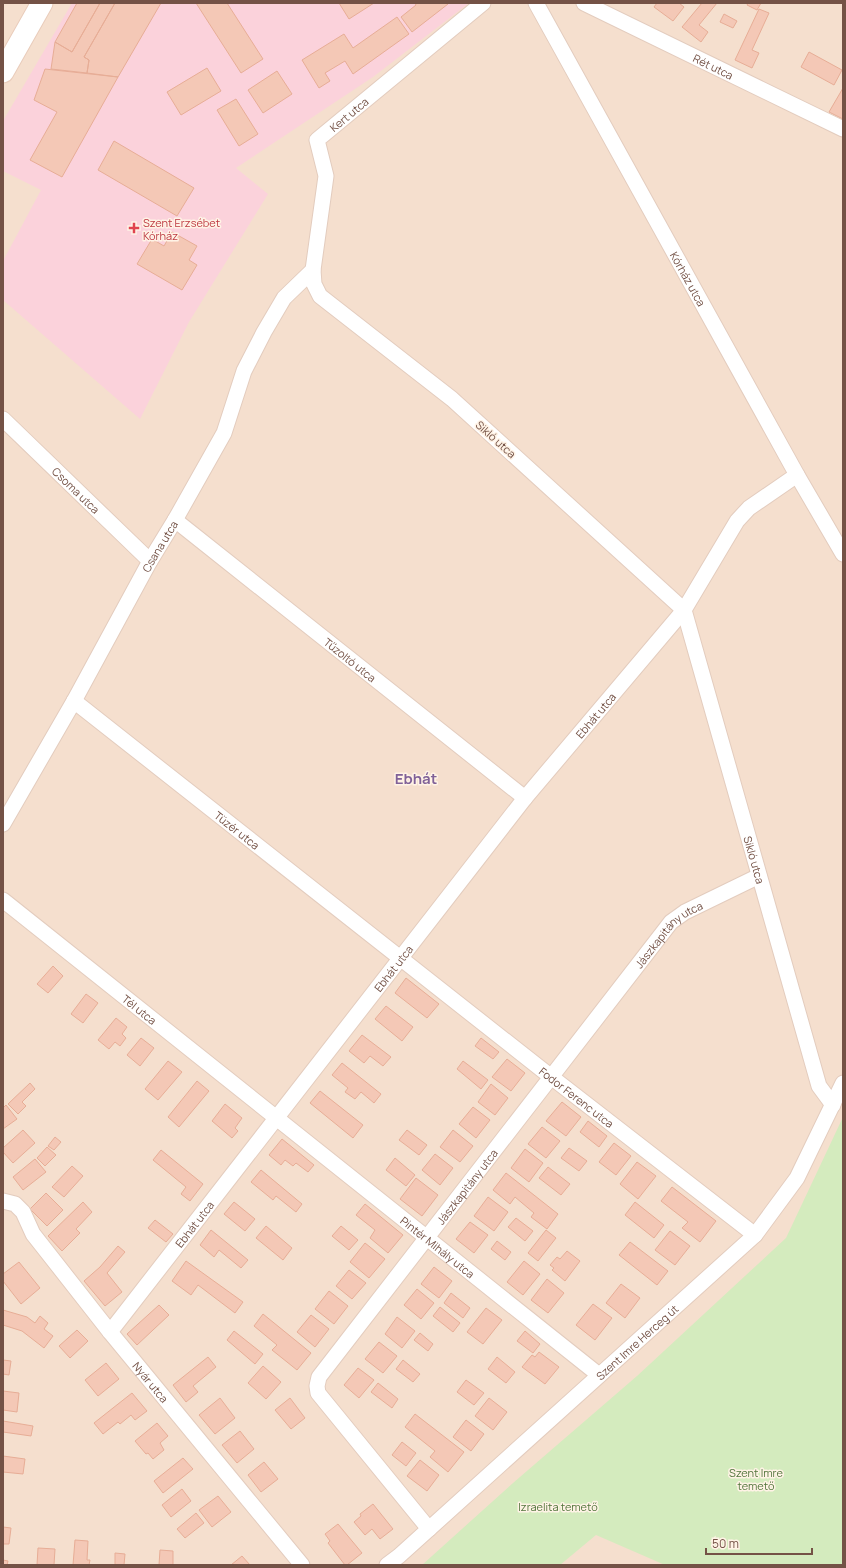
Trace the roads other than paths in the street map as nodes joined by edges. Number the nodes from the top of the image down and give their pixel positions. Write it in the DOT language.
graph roads {
  1 [pos="42,3"];
  2 [pos="483,3"];
  3 [pos="536,3"];
  4 [pos="584,3"];
  5 [pos="3,72"];
  6 [pos="843,129"];
  7 [pos="313,270"];
  8 [pos="3,419"];
  9 [pos="797,475"];
  10 [pos="175,520"];
  11 [pos="843,554"];
  12 [pos="150,561"];
  13 [pos="684,610"];
  14 [pos="74,701"];
  15 [pos="525,798"];
  16 [pos="3,824"];
  17 [pos="759,876"];
  18 [pos="3,900"];
  19 [pos="400,958"];
  20 [pos="550,1076"];
  21 [pos="843,1083"];
  22 [pos="833,1105"];
  23 [pos="277,1118"];
  24 [pos="3,1201"];
  25 [pos="755,1235"];
  26 [pos="426,1237"];
  27 [pos="110,1332"];
  28 [pos="599,1375"];
  29 [pos="429,1529"];
  30 [pos="302,1565"];
  31 [pos="387,1565"];
  1 -- 5 [label="main road"];
  2 -- 7 [label="street, Kert utca"];
  3 -- 9 [label="street, Kórház utca"];
  4 -- 6 [label="street, Rét utca"];
  7 -- 10 [label="street, Csana utca"];
  7 -- 13 [label="street, Sikló utca"];
  8 -- 12 [label="street, Csoma utca"];
  9 -- 11 [label="street, Kórház utca"];
  9 -- 13 [label="street"];
  10 -- 12 [label="street, Csana utca"];
  10 -- 15 [label="street, Tűzoltó utca"];
  12 -- 14 [label="street, Csana utca"];
  13 -- 15 [label="street, Ebhát utca"];
  13 -- 17 [label="street, Sikló utca"];
  14 -- 16 [label="street, Csana utca"];
  14 -- 19 [label="street, Tüzér utca"];
  15 -- 19 [label="street, Ebhát utca"];
  17 -- 20 [label="street, Jászkapitány utca"];
  17 -- 22 [label="street, Sikló utca"];
  18 -- 23 [label="street, Tél utca"];
  19 -- 20 [label="street, Fodor Ferenc utca"];
  19 -- 23 [label="street, Ebhát utca"];
  20 -- 25 [label="street, Fodor Ferenc utca"];
  20 -- 26 [label="street, Jászkapitány utca"];
  21 -- 22 [label="street, Szent Imre Herceg út"];
  22 -- 25 [label="street, Szent Imre Herceg út"];
  23 -- 26 [label="street, Pintér Mihály utca"];
  23 -- 27 [label="street, Ebhát utca"];
  24 -- 27 [label="street, Nyár utca"];
  25 -- 28 [label="street, Szent Imre Herceg út"];
  26 -- 28 [label="street, Pintér Mihály utca"];
  26 -- 29 [label="street, Jászkapitány utca"];
  27 -- 30 [label="street, Nyár utca"];
  28 -- 29 [label="street, Szent Imre Herceg út"];
  29 -- 31 [label="street, Szent Imre Herceg út"];
}
